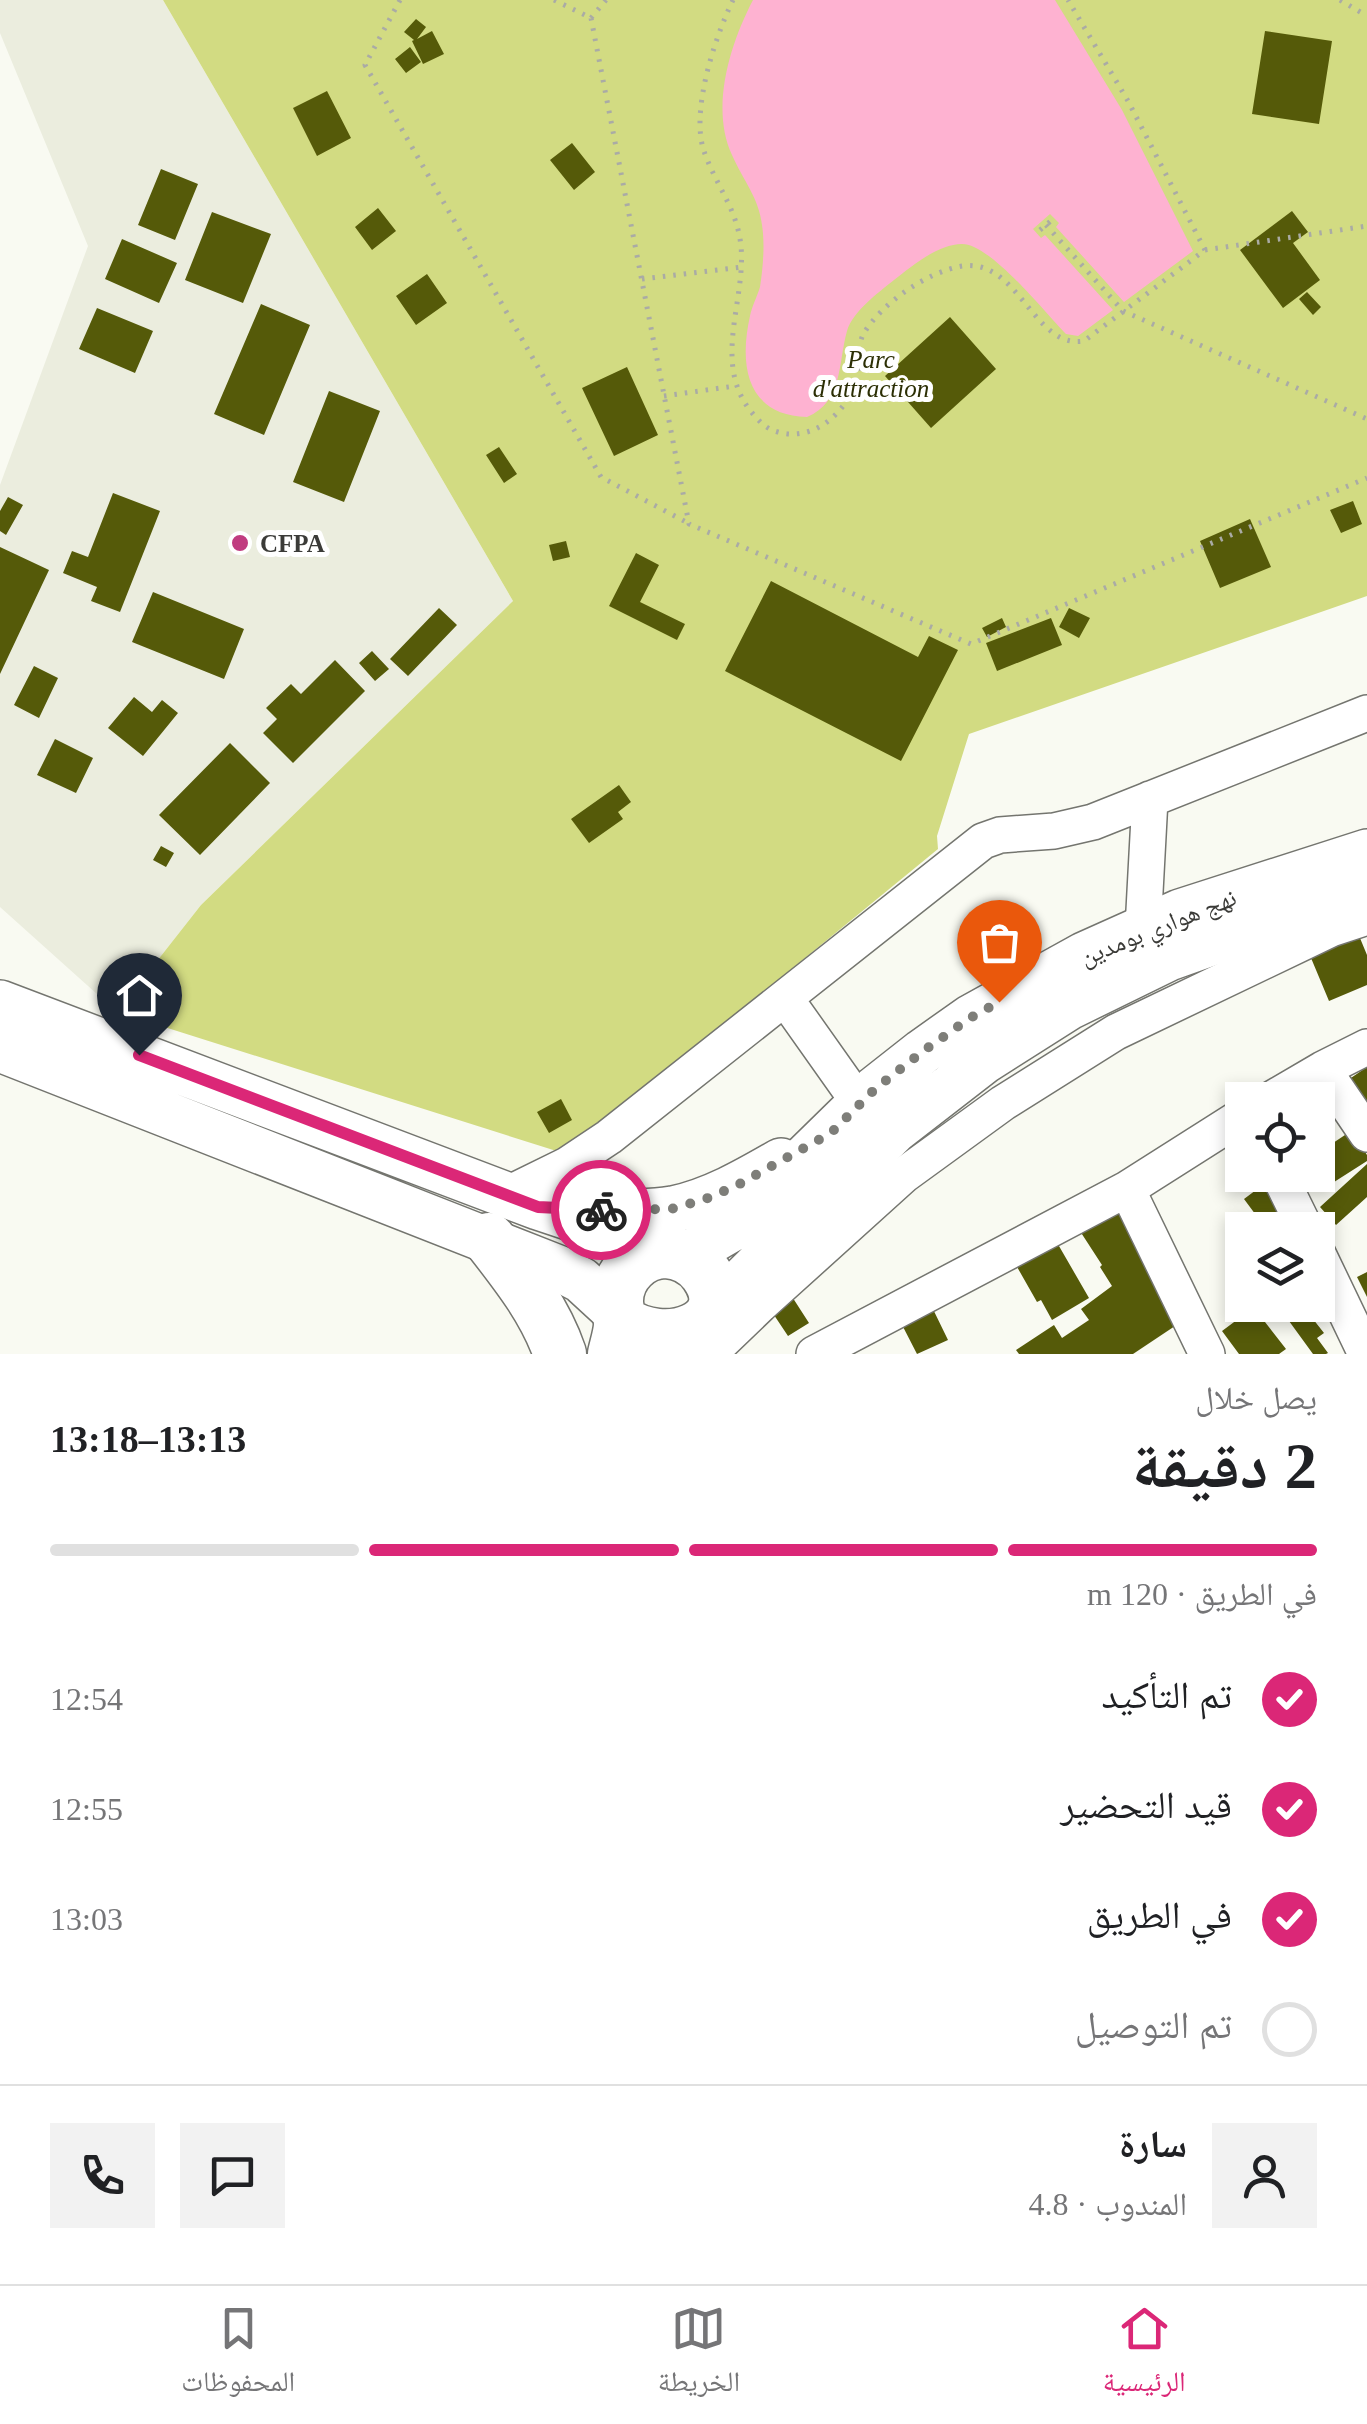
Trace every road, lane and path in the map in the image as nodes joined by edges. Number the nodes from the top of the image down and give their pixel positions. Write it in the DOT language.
graph roads {
  1 [pos="400,0"];
  2 [pos="554,0"];
  3 [pos="606,0"];
  4 [pos="733,0"];
  5 [pos="1068,0"];
  6 [pos="1340,0"];
  7 [pos="1367,16"];
  8 [pos="591,18"];
  9 [pos="1046,225"];
  10 [pos="1367,226"];
  11 [pos="1205,250"];
  12 [pos="742,267"];
  13 [pos="642,280"];
  14 [pos="1123,311"];
  15 [pos="735,386"];
  16 [pos="664,396"];
  17 [pos="1367,419"];
  18 [pos="1367,478"];
  19 [pos="690,524"];
  20 [pos="1367,713"];
  21 [pos="1150,799"];
  22 [pos="1367,852"];
  23 [pos="1367,887"];
  24 [pos="1367,918"];
  25 [pos="1142,929"];
  26 [pos="786,998"];
  27 [pos="0,1003"];
  28 [pos="1367,1047"];
  29 [pos="0,1049"];
  30 [pos="1323,1069"];
  31 [pos="1301,1082"];
  32 [pos="846,1119"];
  33 [pos="1225,1127"];
  34 [pos="1367,1134"];
  35 [pos="1127,1189"];
  36 [pos="511,1214"];
  37 [pos="673,1254"];
  38 [pos="1335,1289"];
  39 [pos="618,1330"];
  40 [pos="691,1344"];
  41 [pos="560,1354"];
  42 [pos="814,1354"];
  43 [pos="1207,1354"];
  44 [pos="1366,1354"];
  1 -- 19 [label="path"];
  2 -- 8 [label="path"];
  3 -- 8 [label="path"];
  4 -- 12 [label="path"];
  5 -- 11 [label="path"];
  6 -- 7 [label="path"];
  8 -- 13 [label="path"];
  9 -- 14 [label="path"];
  10 -- 11 [label="path"];
  11 -- 14 [label="path"];
  12 -- 13 [label="path"];
  12 -- 15 [label="path"];
  13 -- 16 [label="path"];
  14 -- 15 [label="path"];
  14 -- 17 [label="path"];
  15 -- 16 [label="path"];
  16 -- 19 [label="path"];
  18 -- 19 [label="path"];
  20 -- 21 [label="street"];
  21 -- 25 [label="street"];
  21 -- 26 [label="street"];
  22 -- 25 [label="main road, نهج هواري بومدين"];
  23 -- 40 [label="main road, نهج هواري بومدين"];
  24 -- 40 [label="street"];
  25 -- 32 [label="main road, نهج هواري بومدين"];
  26 -- 32 [label="street"];
  26 -- 36 [label="street"];
  27 -- 36 [label="main road"];
  28 -- 30 [label="street"];
  29 -- 36 [label="main road"];
  30 -- 31 [label="street"];
  30 -- 34 [label="street"];
  32 -- 36 [label="main road"];
  32 -- 37 [label="main road, نهج هواري بومدين"];
  33 -- 35 [label="street"];
  35 -- 42 [label="street"];
  35 -- 43 [label="street"];
  36 -- 37 [label="main road"];
  36 -- 39 [label="main road"];
  36 -- 41 [label="highway"];
  37 -- 39 [label="highway"];
  37 -- 40 [label="highway"];
  38 -- 44 [label="street"];
  39 -- 40 [label="highway"];
}
